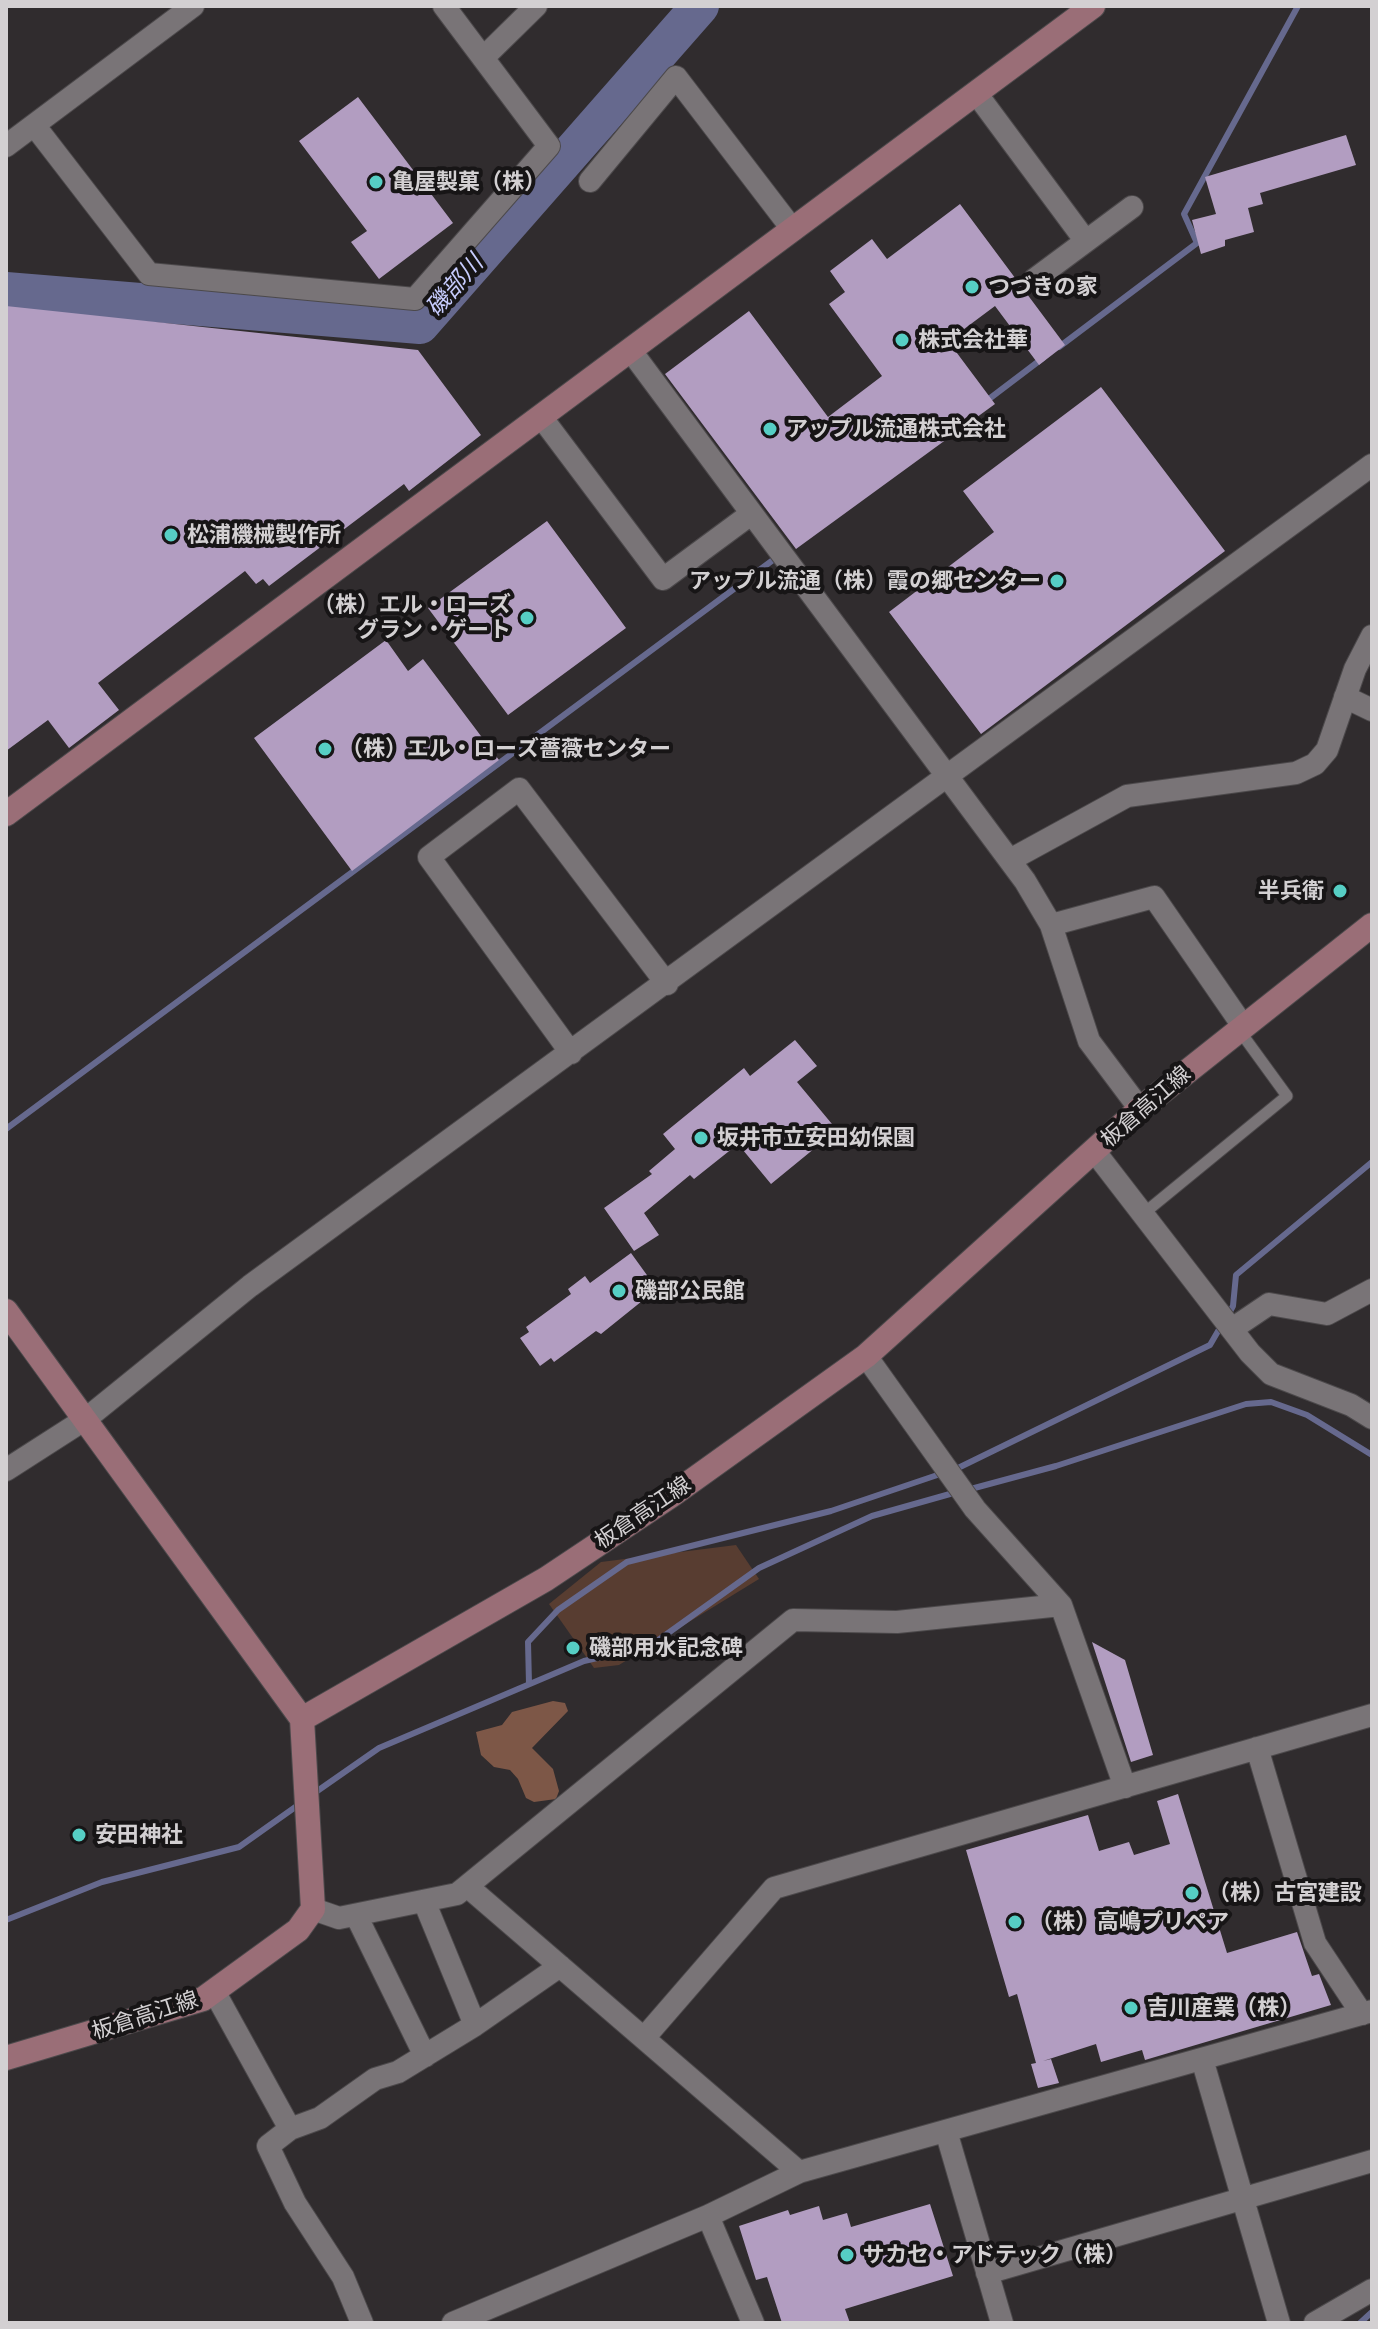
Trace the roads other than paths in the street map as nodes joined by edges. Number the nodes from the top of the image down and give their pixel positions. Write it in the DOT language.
graph roads {
  1 [pos="193,6"];
  2 [pos="444,6"];
  3 [pos="536,6"];
  4 [pos="1093,6"];
  5 [pos="483,58"];
  6 [pos="976,93"];
  7 [pos="34,125"];
  8 [pos="6,146"];
  9 [pos="590,181"];
  10 [pos="1132,207"];
  11 [pos="793,230"];
  12 [pos="1085,240"];
  13 [pos="1035,279"];
  14 [pos="631,351"];
  15 [pos="542,418"];
  16 [pos="1372,465"];
  17 [pos="751,514"];
  18 [pos="1372,636"];
  19 [pos="1345,697"];
  20 [pos="1372,710"];
  21 [pos="950,777"];
  22 [pos="6,814"];
  23 [pos="1010,860"];
  24 [pos="1051,925"];
  25 [pos="1372,925"];
  26 [pos="667,984"];
  27 [pos="1241,1028"];
  28 [pos="571,1053"];
  29 [pos="1140,1109"];
  30 [pos="1095,1152"];
  31 [pos="1143,1214"];
  32 [pos="1372,1290"];
  33 [pos="6,1311"];
  34 [pos="1232,1329"];
  35 [pos="866,1356"];
  36 [pos="87,1418"];
  37 [pos="1372,1418"];
  38 [pos="6,1470"];
  39 [pos="1061,1605"];
  40 [pos="1372,1715"];
  41 [pos="302,1719"];
  42 [pos="1257,1748"];
  43 [pos="1125,1787"];
  44 [pos="467,1886"];
  45 [pos="424,1901"];
  46 [pos="313,1909"];
  47 [pos="356,1915"];
  48 [pos="560,1966"];
  49 [pos="214,1991"];
  50 [pos="1367,2013"];
  51 [pos="475,2025"];
  52 [pos="644,2038"];
  53 [pos="425,2056"];
  54 [pos="6,2058"];
  55 [pos="1202,2059"];
  56 [pos="290,2129"];
  57 [pos="946,2131"];
  58 [pos="1372,2161"];
  59 [pos="799,2172"];
  60 [pos="1243,2199"];
  61 [pos="708,2216"];
  62 [pos="987,2273"];
  63 [pos="1372,2290"];
  64 [pos="362,2323"];
  65 [pos="453,2323"];
  66 [pos="753,2323"];
  67 [pos="1002,2323"];
  68 [pos="1279,2323"];
  69 [pos="1315,2323"];
  1 -- 7 [label="street"];
  2 -- 5 [label="street"];
  3 -- 5 [label="street"];
  4 -- 6 [label="main road"];
  5 -- 7 [label="street"];
  6 -- 11 [label="main road"];
  6 -- 12 [label="street"];
  7 -- 8 [label="street"];
  9 -- 11 [label="street"];
  10 -- 12 [label="street"];
  11 -- 14 [label="main road"];
  12 -- 13 [label="street"];
  14 -- 15 [label="main road"];
  14 -- 17 [label="street"];
  15 -- 17 [label="street"];
  15 -- 22 [label="main road"];
  16 -- 21 [label="street"];
  17 -- 21 [label="street"];
  18 -- 19 [label="street"];
  19 -- 20 [label="street"];
  19 -- 23 [label="street"];
  21 -- 23 [label="street"];
  21 -- 26 [label="street"];
  23 -- 24 [label="street"];
  24 -- 27 [label="street"];
  24 -- 29 [label="street"];
  25 -- 27 [label="main road, 板倉高江線"];
  26 -- 28 [label="street"];
  26 -- 28 [label="street"];
  27 -- 29 [label="main road, 板倉高江線"];
  27 -- 31 [label="lane"];
  28 -- 36 [label="street"];
  29 -- 30 [label="main road, 板倉高江線"];
  30 -- 31 [label="street"];
  30 -- 35 [label="main road, 板倉高江線"];
  31 -- 34 [label="street"];
  32 -- 34 [label="street"];
  33 -- 36 [label="main road"];
  34 -- 37 [label="street"];
  35 -- 39 [label="street"];
  35 -- 41 [label="main road, 板倉高江線"];
  36 -- 38 [label="street"];
  36 -- 41 [label="main road"];
  39 -- 43 [label="street"];
  39 -- 44 [label="street"];
  40 -- 42 [label="street"];
  41 -- 46 [label="main road"];
  42 -- 43 [label="street"];
  42 -- 50 [label="street"];
  43 -- 52 [label="street"];
  44 -- 45 [label="street"];
  44 -- 48 [label="street"];
  45 -- 47 [label="street"];
  45 -- 51 [label="street"];
  46 -- 47 [label="street"];
  46 -- 49 [label="main road, 板倉高江線"];
  47 -- 53 [label="street"];
  48 -- 51 [label="street"];
  48 -- 52 [label="street"];
  49 -- 54 [label="main road, 板倉高江線"];
  49 -- 56 [label="street"];
  50 -- 55 [label="street"];
  51 -- 53 [label="street"];
  52 -- 59 [label="street"];
  53 -- 56 [label="street"];
  55 -- 57 [label="street"];
  55 -- 60 [label="street"];
  56 -- 64 [label="street"];
  57 -- 59 [label="street"];
  57 -- 62 [label="street"];
  58 -- 60 [label="street"];
  59 -- 61 [label="street"];
  60 -- 62 [label="street"];
  60 -- 68 [label="street"];
  61 -- 65 [label="street"];
  61 -- 66 [label="street"];
  62 -- 67 [label="street"];
  63 -- 69 [label="street"];
}
